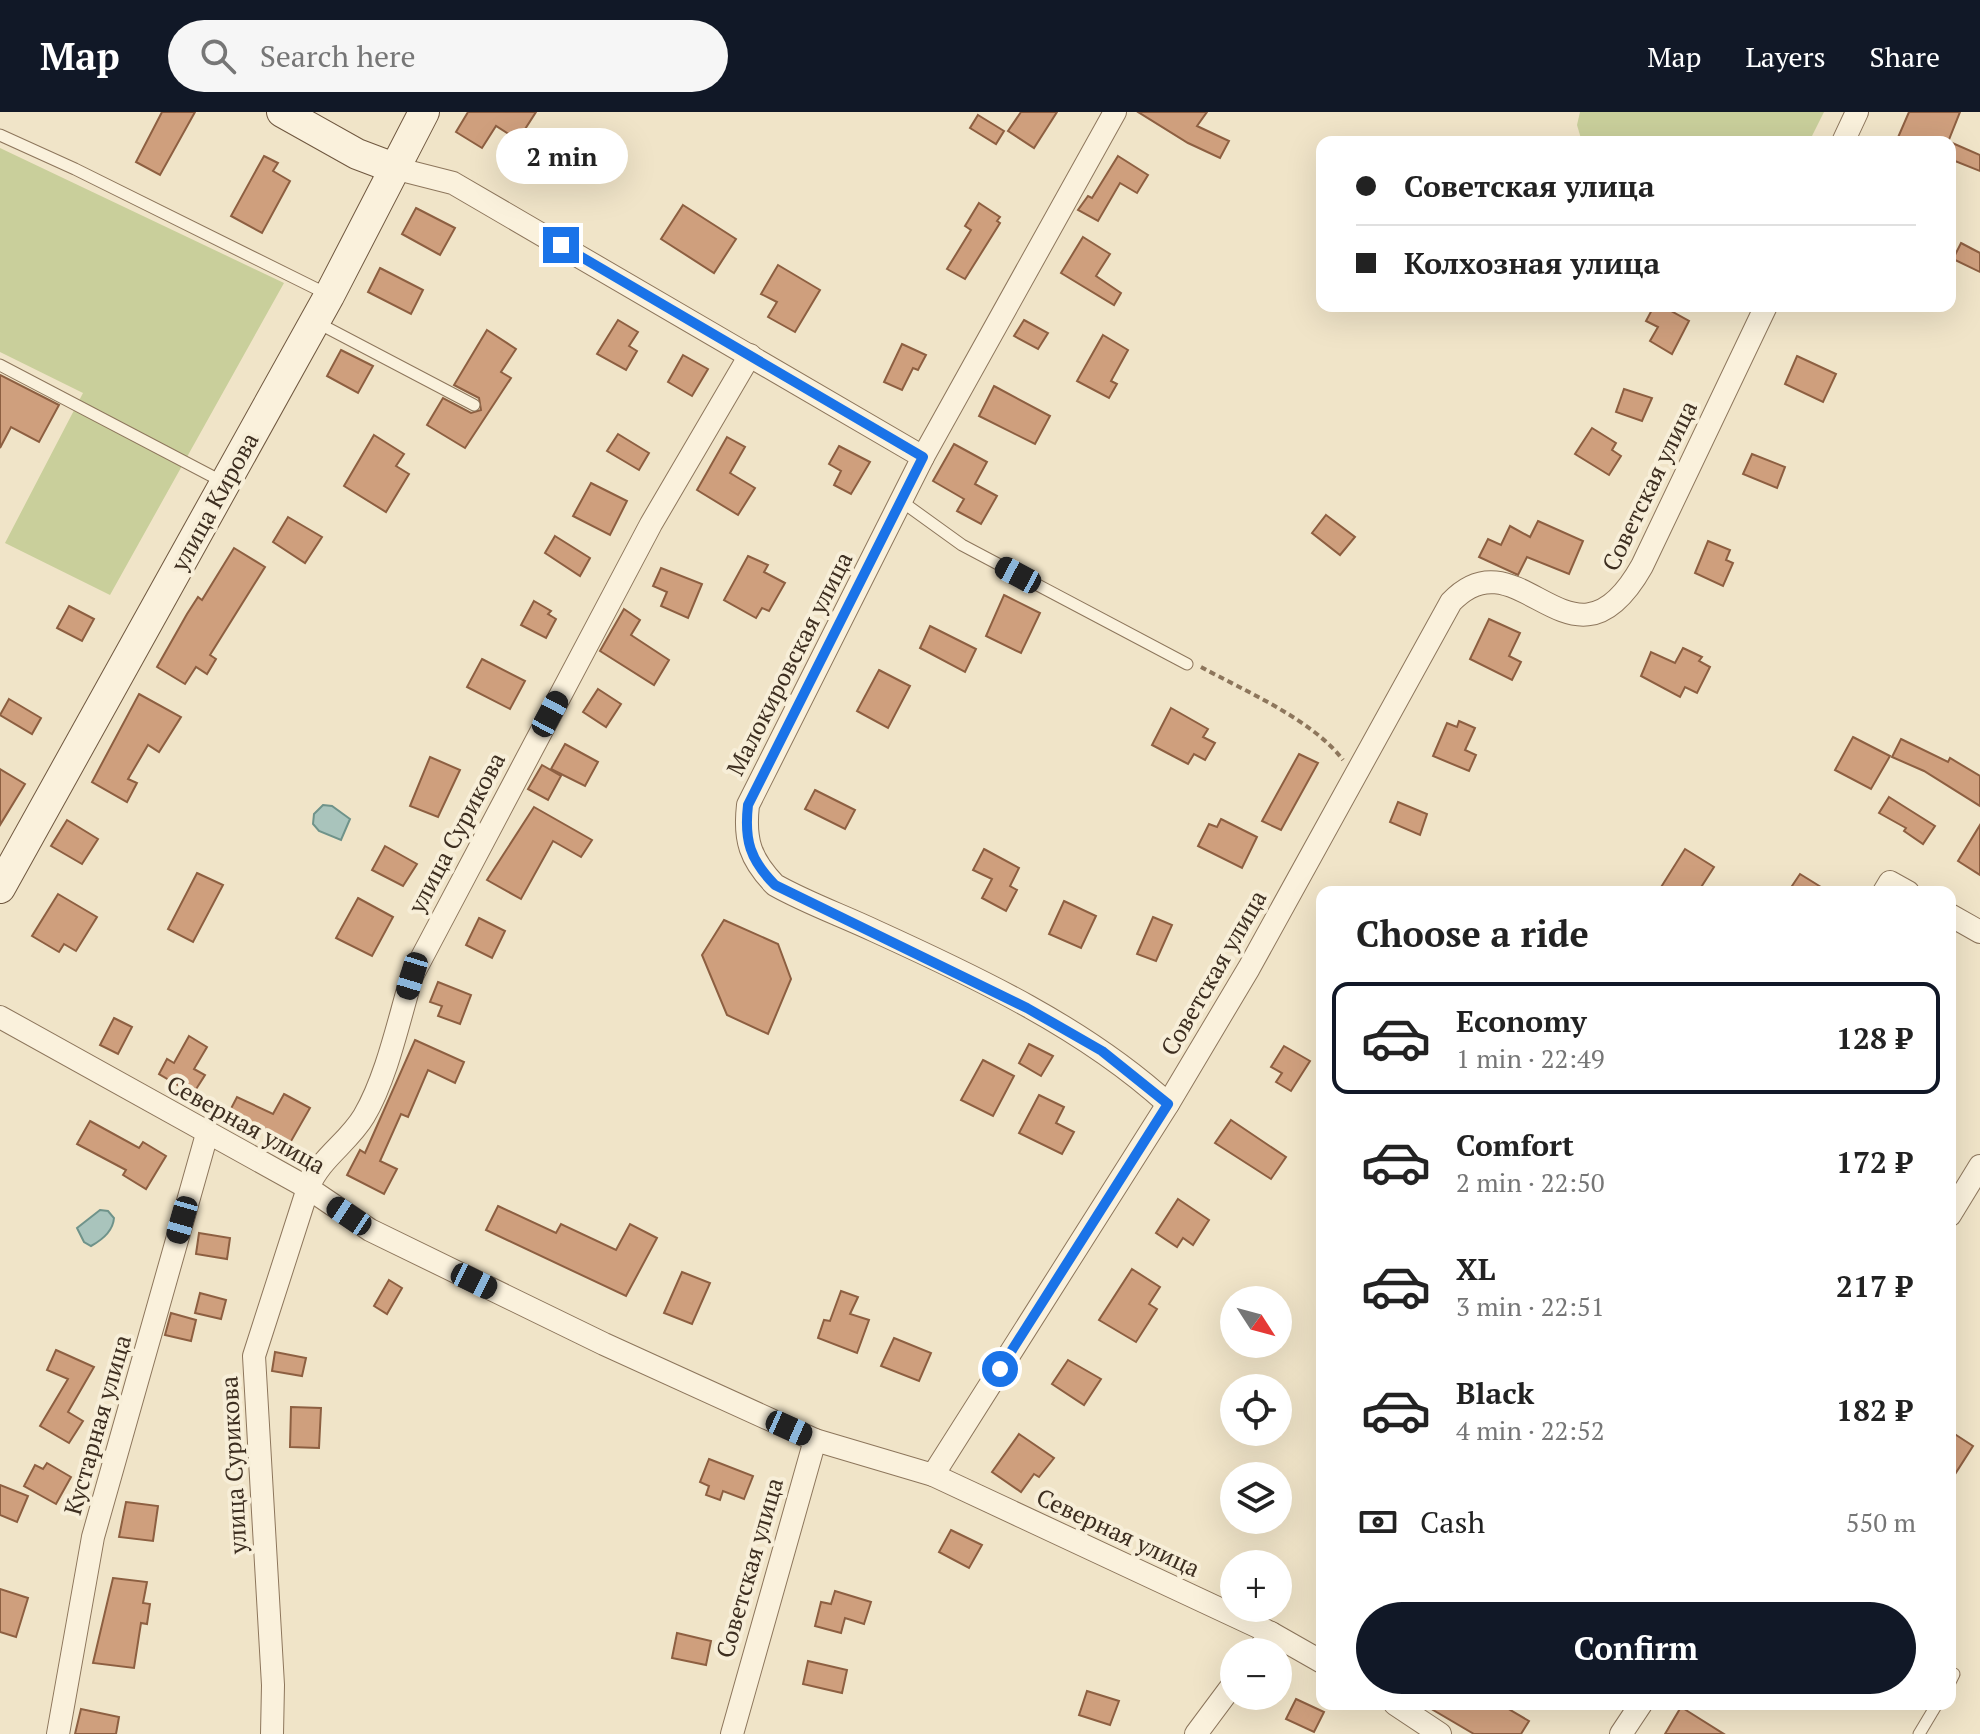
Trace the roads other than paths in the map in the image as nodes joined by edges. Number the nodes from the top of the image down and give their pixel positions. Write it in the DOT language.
graph roads {
  1 [pos="282,112"];
  2 [pos="424,112"];
  3 [pos="1115,112"];
  4 [pos="1857,112"];
  5 [pos="0,135"];
  6 [pos="1846,136"];
  7 [pos="394,168"];
  8 [pos="322,309"];
  9 [pos="1763,312"];
  10 [pos="750,355"];
  11 [pos="0,365"];
  12 [pos="474,405"];
  13 [pos="923,457"];
  14 [pos="226,484"];
  15 [pos="901,501"];
  16 [pos="1187,664"];
  17 [pos="0,888"];
  18 [pos="1956,918"];
  19 [pos="1980,932"];
  20 [pos="0,1017"];
  21 [pos="1168,1104"];
  22 [pos="207,1134"];
  23 [pos="1980,1166"];
  24 [pos="308,1188"];
  25 [pos="1956,1205"];
  26 [pos="815,1440"];
  27 [pos="933,1475"];
  28 [pos="1271,1633"];
  29 [pos="1267,1638"];
  30 [pos="1316,1659"];
  31 [pos="1220,1702"];
  32 [pos="1404,1710"];
  33 [pos="1637,1710"];
  34 [pos="1933,1710"];
  35 [pos="58,1734"];
  36 [pos="272,1734"];
  37 [pos="732,1734"];
  38 [pos="1196,1734"];
  39 [pos="1440,1734"];
  40 [pos="1621,1734"];
  41 [pos="1919,1734"];
  1 -- 7 [label="street"];
  2 -- 7 [label="street, улица Кирова"];
  3 -- 13 [label="street, Малокировская улица"];
  4 -- 6 [label="street"];
  5 -- 8 [label="lane"];
  7 -- 8 [label="street, улица Кирова"];
  7 -- 10 [label="street"];
  8 -- 12 [label="lane"];
  8 -- 14 [label="street, улица Кирова"];
  9 -- 21 [label="street, Советская улица"];
  10 -- 13 [label="street"];
  10 -- 24 [label="street, улица Сурикова"];
  11 -- 14 [label="lane"];
  13 -- 15 [label="street, Малокировская улица"];
  14 -- 17 [label="street, улица Кирова"];
  15 -- 16 [label="lane"];
  15 -- 21 [label="street, Малокировская улица"];
  18 -- 19 [label="street"];
  20 -- 22 [label="street, Северная улица"];
  21 -- 27 [label="street, Советская улица"];
  22 -- 24 [label="street, Северная улица"];
  22 -- 35 [label="street, Кустарная улица"];
  23 -- 25 [label="street"];
  24 -- 26 [label="street, Северная улица"];
  24 -- 36 [label="street, улица Сурикова"];
  26 -- 27 [label="street"];
  26 -- 37 [label="street, Советская улица"];
  27 -- 28 [label="street, Северная улица"];
  28 -- 29 [label="street"];
  28 -- 30 [label="street, Северная улица"];
  31 -- 38 [label="street"];
  32 -- 39 [label="street"];
  33 -- 40 [label="street"];
  34 -- 41 [label="lane"];
}
